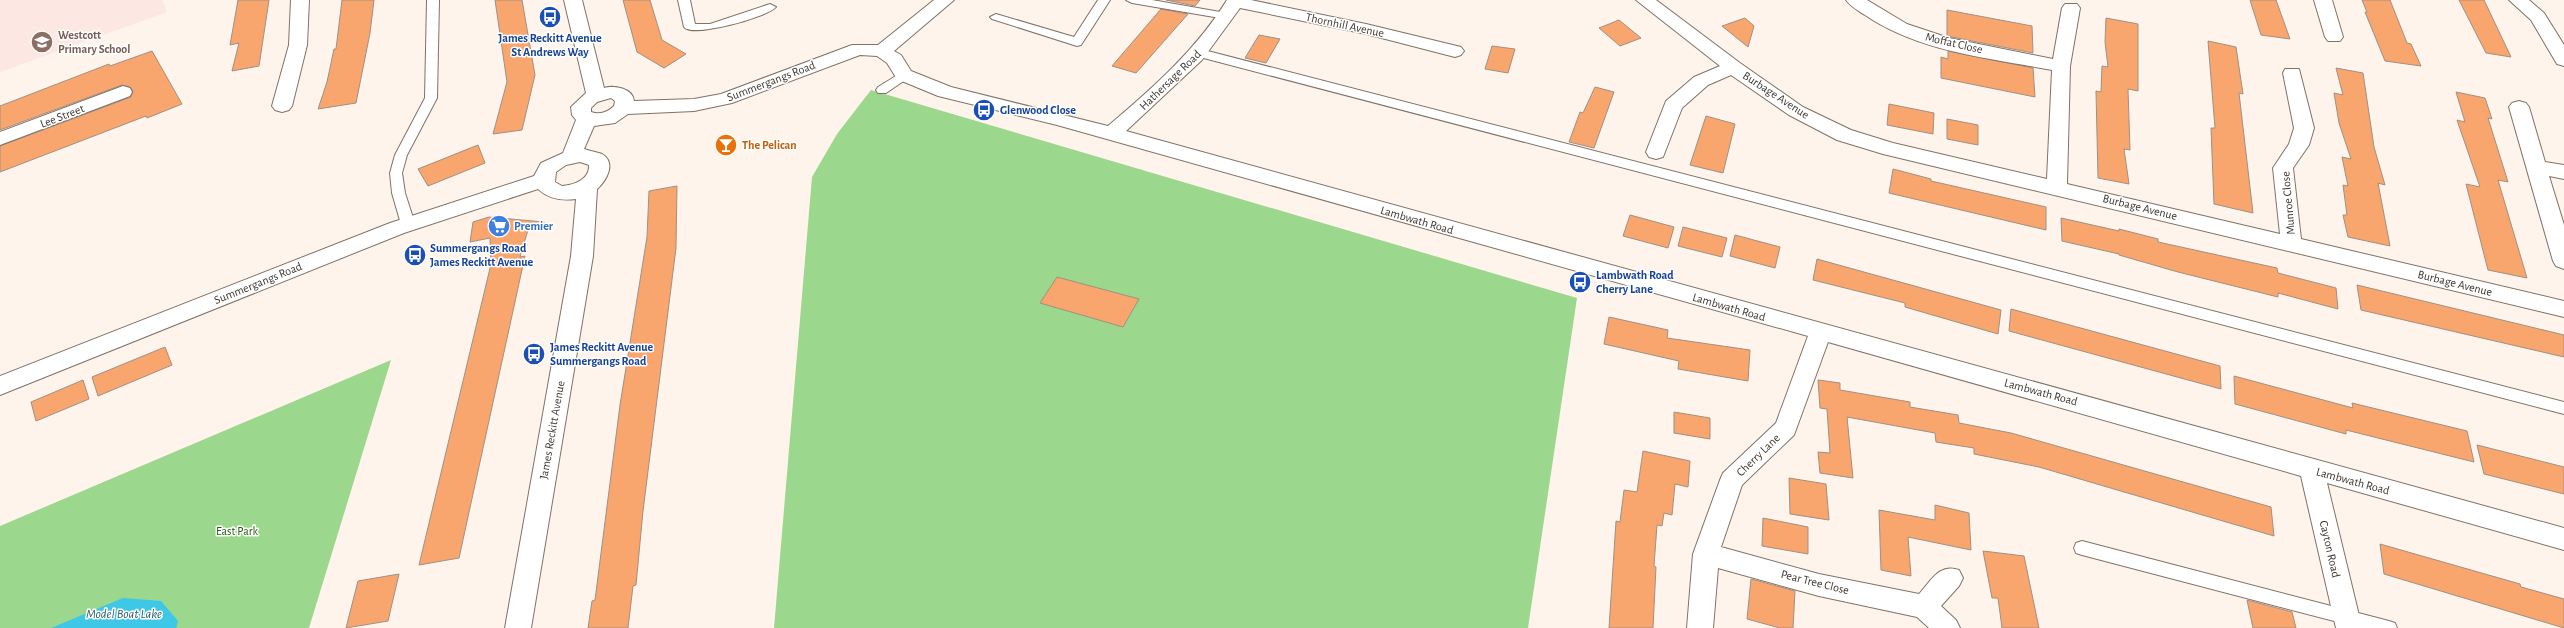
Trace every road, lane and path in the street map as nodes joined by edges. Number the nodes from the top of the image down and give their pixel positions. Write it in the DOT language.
graph roads {
  1 [pos="300,0"];
  2 [pos="433,0"];
  3 [pos="573,0"];
  4 [pos="684,0"];
  5 [pos="945,0"];
  6 [pos="1104,0"];
  7 [pos="1132,0"];
  8 [pos="1645,0"];
  9 [pos="1855,0"];
  10 [pos="2323,0"];
  11 [pos="2518,0"];
  12 [pos="1232,6"];
  13 [pos="770,7"];
  14 [pos="2071,8"];
  15 [pos="996,17"];
  16 [pos="2334,37"];
  17 [pos="882,51"];
  18 [pos="1455,51"];
  19 [pos="1200,53"];
  20 [pos="2564,60"];
  21 [pos="2061,66"];
  22 [pos="1733,67"];
  23 [pos="2292,73"];
  24 [pos="904,75"];
  25 [pos="882,90"];
  26 [pos="123,92"];
  27 [pos="596,95"];
  28 [pos="282,106"];
  29 [pos="2519,107"];
  30 [pos="623,108"];
  31 [pos="592,119"];
  32 [pos="1110,134"];
  33 [pos="0,139"];
  34 [pos="1656,152"];
  35 [pos="580,156"];
  36 [pos="2538,167"];
  37 [pos="2564,172"];
  38 [pos="543,180"];
  39 [pos="2057,187"];
  40 [pos="586,197"];
  41 [pos="408,224"];
  42 [pos="2291,244"];
  43 [pos="2564,261"];
  44 [pos="2564,309"];
  45 [pos="1820,333"];
  46 [pos="0,386"];
  47 [pos="2564,408"];
  48 [pos="2312,470"];
  49 [pos="2564,539"];
  50 [pos="2082,548"];
  51 [pos="1706,554"];
  52 [pos="1950,578"];
  53 [pos="1924,607"];
  54 [pos="2348,622"];
  55 [pos="518,628"];
  56 [pos="1700,628"];
  57 [pos="1947,628"];
  58 [pos="2389,628"];
  1 -- 28 [label="street"];
  2 -- 41 [label="lane"];
  3 -- 27 [label="street"];
  4 -- 13 [label="lane"];
  5 -- 17 [label="street"];
  6 -- 15 [label="lane"];
  7 -- 12 [label="lane"];
  8 -- 22 [label="street, Burbage Avenue"];
  9 -- 21 [label="street, Moffat Close"];
  10 -- 16 [label="street"];
  11 -- 20 [label="street"];
  12 -- 18 [label="street, Thornhill Avenue"];
  12 -- 19 [label="street, Hathersage Road"];
  14 -- 21 [label="street"];
  17 -- 24 [label="street"];
  17 -- 30 [label="street, Summergangs Road"];
  19 -- 32 [label="street, Hathersage Road"];
  19 -- 47 [label="lane"];
  21 -- 39 [label="street"];
  22 -- 34 [label="street, Burbage Avenue"];
  22 -- 39 [label="street, Burbage Avenue"];
  23 -- 42 [label="street, Munroe Close"];
  24 -- 25 [label="lane"];
  24 -- 32 [label="street, Lambwath Road"];
  26 -- 33 [label="street, Lee Street"];
  27 -- 30 [label="street"];
  27 -- 31 [label="street"];
  29 -- 36 [label="street"];
  30 -- 31 [label="street"];
  31 -- 35 [label="street"];
  32 -- 45 [label="street, Lambwath Road"];
  35 -- 38 [label="street"];
  35 -- 40 [label="street"];
  36 -- 37 [label="street"];
  36 -- 43 [label="street"];
  38 -- 40 [label="street"];
  38 -- 41 [label="street, Summergangs Road"];
  39 -- 42 [label="street, Burbage Avenue"];
  40 -- 55 [label="street, James Reckitt Avenue"];
  41 -- 46 [label="street, Summergangs Road"];
  42 -- 44 [label="street, Burbage Avenue"];
  45 -- 48 [label="street, Lambwath Road"];
  45 -- 51 [label="street, Cherry Lane"];
  48 -- 49 [label="street, Lambwath Road"];
  48 -- 54 [label="street, Cayton Road"];
  50 -- 54 [label="lane"];
  51 -- 53 [label="street, Pear Tree Close"];
  51 -- 56 [label="street, Cherry Lane"];
  52 -- 53 [label="street"];
  53 -- 57 [label="street"];
  54 -- 58 [label="lane"];
}
